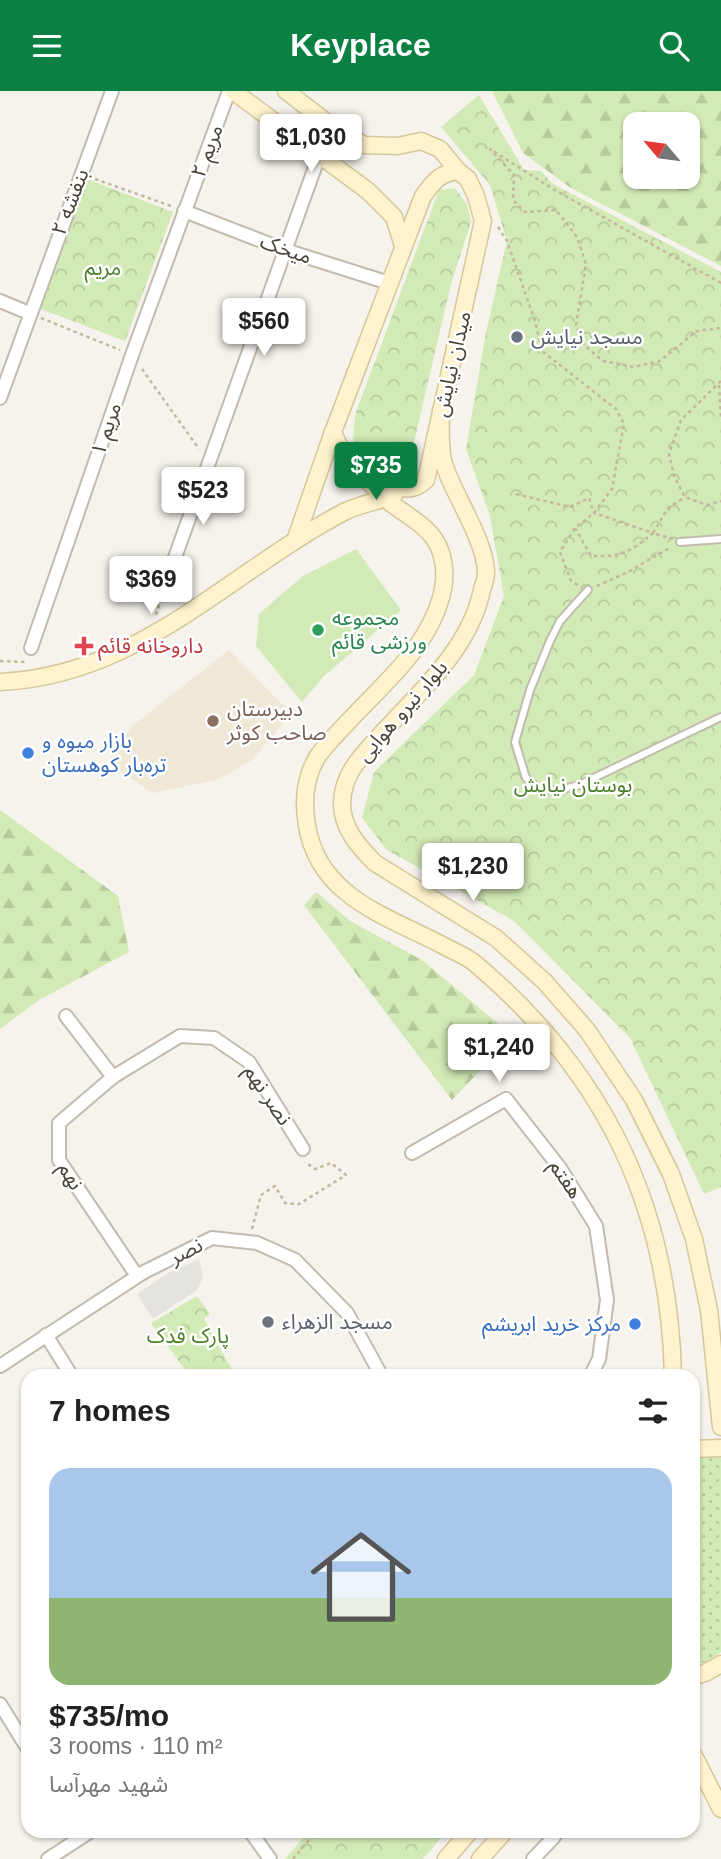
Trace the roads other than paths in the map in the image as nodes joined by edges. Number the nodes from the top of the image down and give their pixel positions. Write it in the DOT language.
graph roads {
  1 [pos="112,91"];
  2 [pos="231,91"];
  3 [pos="286,91"];
  4 [pos="318,156"];
  5 [pos="458,171"];
  6 [pos="184,211"];
  7 [pos="403,246"];
  8 [pos="285,250"];
  9 [pos="389,283"];
  10 [pos="0,301"];
  11 [pos="29,313"];
  12 [pos="0,398"];
  13 [pos="441,410"];
  14 [pos="333,432"];
  15 [pos="367,480"];
  16 [pos="407,489"];
  17 [pos="385,499"];
  18 [pos="721,539"];
  19 [pos="295,541"];
  20 [pos="680,542"];
  21 [pos="164,588"];
  22 [pos="588,590"];
  23 [pos="31,648"];
  24 [pos="0,682"];
  25 [pos="721,717"];
  26 [pos="66,1016"];
  27 [pos="113,1077"];
  28 [pos="303,1149"];
  29 [pos="412,1153"];
  30 [pos="137,1276"];
  31 [pos="46,1335"];
  32 [pos="0,1365"];
  33 [pos="67,1369"];
  34 [pos="378,1369"];
  35 [pos="594,1369"];
  36 [pos="673,1369"];
  37 [pos="721,1427"];
  38 [pos="700,1448"];
  39 [pos="721,1448"];
  40 [pos="721,1664"];
  41 [pos="700,1675"];
  42 [pos="0,1704"];
  43 [pos="21,1738"];
  44 [pos="700,1768"];
  45 [pos="721,1809"];
  46 [pos="76,1838"];
  47 [pos="255,1838"];
  48 [pos="464,1838"];
  49 [pos="499,1838"];
  50 [pos="553,1838"];
  51 [pos="48,1859"];
  52 [pos="270,1859"];
  53 [pos="446,1859"];
  54 [pos="480,1859"];
  55 [pos="533,1859"];
  1 -- 11 [label="street, بنفشه ۲"];
  2 -- 4 [label="main road"];
  2 -- 6 [label="street, مریم ۲"];
  3 -- 5 [label="main road, میدان نیایش"];
  4 -- 7 [label="main road"];
  4 -- 8 [label="street"];
  5 -- 7 [label="main road"];
  5 -- 13 [label="main road, میدان نیایش"];
  6 -- 8 [label="street, میخک"];
  6 -- 23 [label="street, مریم ۱"];
  7 -- 9 [label="main road"];
  8 -- 9 [label="street, میخک"];
  8 -- 21 [label="street"];
  9 -- 14 [label="main road"];
  10 -- 11 [label="street"];
  11 -- 12 [label="street, بنفشه ۲"];
  13 -- 16 [label="main road, میدان نیایش"];
  13 -- 37 [label="main road, بلوار نیرو هوایی"];
  14 -- 15 [label="main road"];
  14 -- 19 [label="main road"];
  15 -- 16 [label="main road"];
  15 -- 17 [label="main road, بلوار نیرو هوایی"];
  16 -- 17 [label="main road"];
  17 -- 19 [label="main road"];
  17 -- 36 [label="main road, بلوار نیرو هوایی"];
  18 -- 20 [label="lane"];
  19 -- 24 [label="main road"];
  22 -- 25 [label="lane"];
  26 -- 27 [label="street"];
  27 -- 28 [label="street, نصر نهم"];
  27 -- 30 [label="street, نهم"];
  29 -- 35 [label="street, هفتم"];
  30 -- 31 [label="street, نصر"];
  30 -- 34 [label="street, نصر"];
  31 -- 32 [label="street, نصر"];
  31 -- 33 [label="street"];
  38 -- 39 [label="main road"];
  40 -- 41 [label="main road"];
  42 -- 43 [label="street"];
  44 -- 45 [label="main road"];
  46 -- 51 [label="street"];
  47 -- 52 [label="street"];
  48 -- 53 [label="main road"];
  49 -- 54 [label="main road"];
  50 -- 55 [label="street"];
}
